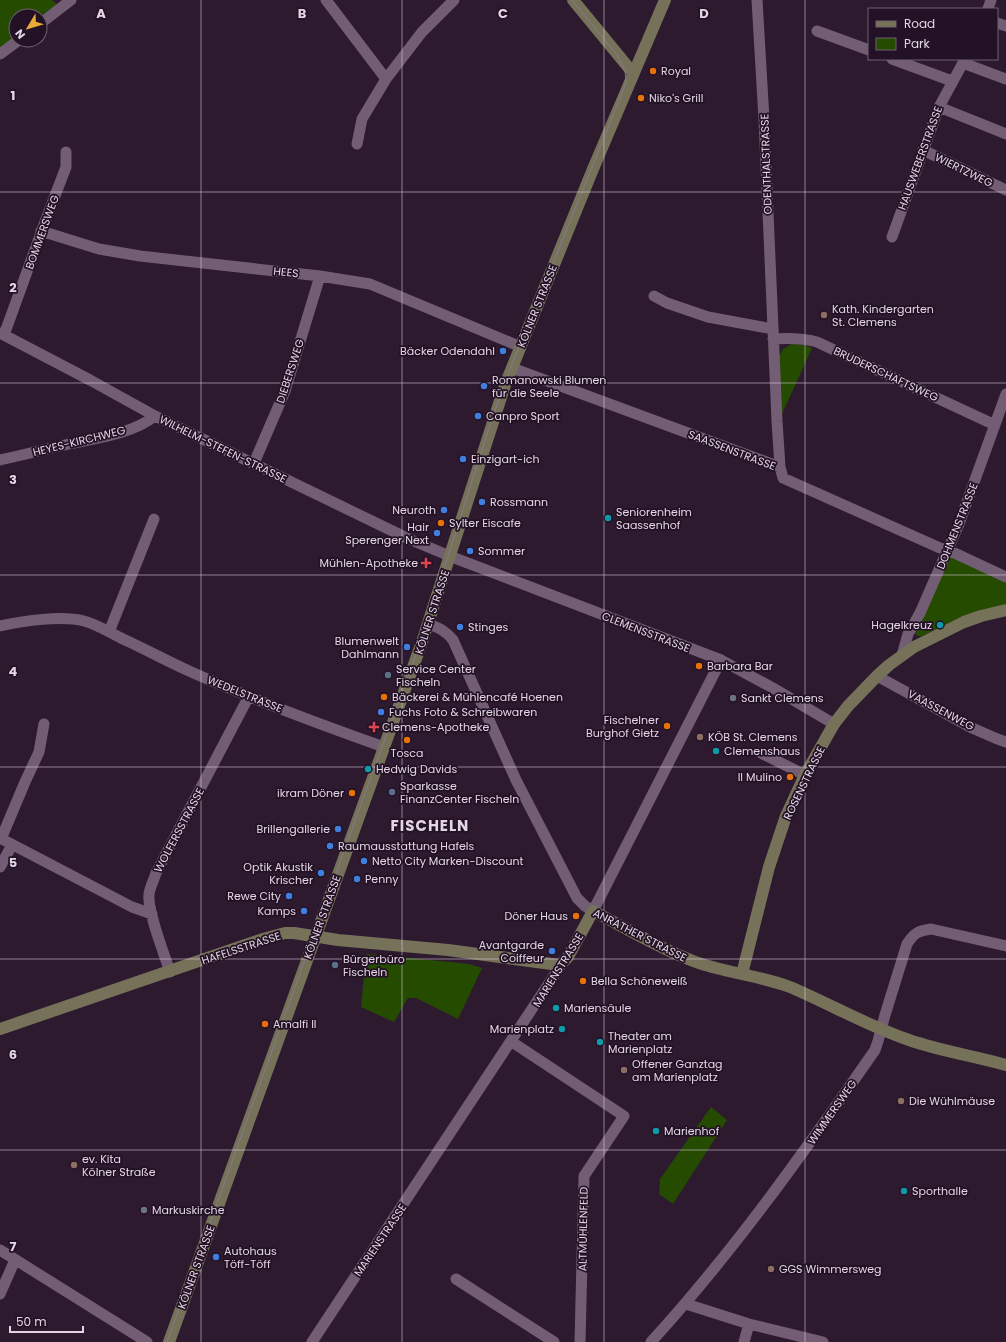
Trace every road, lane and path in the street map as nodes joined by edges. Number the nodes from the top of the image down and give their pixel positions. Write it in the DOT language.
graph roads {
  1 [pos="71,0"];
  2 [pos="326,0"];
  3 [pos="454,0"];
  4 [pos="573,0"];
  5 [pos="665,0"];
  6 [pos="757,0"];
  7 [pos="48,18"];
  8 [pos="817,31"];
  9 [pos="645,45"];
  10 [pos="8,48"];
  11 [pos="613,48"];
  12 [pos="868,50"];
  13 [pos="0,54"];
  14 [pos="895,60"];
  15 [pos="964,61"];
  16 [pos="633,73"];
  17 [pos="386,79"];
  18 [pos="1006,79"];
  19 [pos="952,81"];
  20 [pos="938,107"];
  21 [pos="1006,134"];
  22 [pos="357,144"];
  23 [pos="923,150"];
  24 [pos="66,152"];
  25 [pos="1006,190"];
  26 [pos="41,232"];
  27 [pos="892,237"];
  28 [pos="320,276"];
  29 [pos="654,296"];
  30 [pos="2,334"];
  31 [pos="773,334"];
  32 [pos="521,347"];
  33 [pos="512,368"];
  34 [pos="1006,394"];
  35 [pos="155,416"];
  36 [pos="995,425"];
  37 [pos="0,460"];
  38 [pos="254,463"];
  39 [pos="780,467"];
  40 [pos="154,519"];
  41 [pos="948,550"];
  42 [pos="450,556"];
  43 [pos="1006,577"];
  44 [pos="1006,610"];
  45 [pos="429,624"];
  46 [pos="0,626"];
  47 [pos="109,632"];
  48 [pos="902,655"];
  49 [pos="721,660"];
  50 [pos="877,676"];
  51 [pos="249,696"];
  52 [pos="44,724"];
  53 [pos="834,724"];
  54 [pos="1006,742"];
  55 [pos="384,747"];
  56 [pos="761,753"];
  57 [pos="805,775"];
  58 [pos="1,839"];
  59 [pos="12,845"];
  60 [pos="0,867"];
  61 [pos="593,911"];
  62 [pos="152,914"];
  63 [pos="315,937"];
  64 [pos="1006,946"];
  65 [pos="563,962"];
  66 [pos="170,972"];
  67 [pos="742,974"];
  68 [pos="0,1029"];
  69 [pos="881,1030"];
  70 [pos="512,1042"];
  71 [pos="1006,1065"];
  72 [pos="0,1250"];
  73 [pos="15,1260"];
  74 [pos="456,1279"];
  75 [pos="0,1294"];
  76 [pos="686,1304"];
  77 [pos="749,1324"];
  78 [pos="314,1340"];
  79 [pos="147,1342"];
  80 [pos="169,1342"];
  81 [pos="554,1342"];
  82 [pos="580,1342"];
  83 [pos="651,1342"];
  84 [pos="744,1342"];
  85 [pos="823,1342"];
  1 -- 7 [label="street"];
  2 -- 17 [label="street"];
  3 -- 17 [label="street"];
  4 -- 11 [label="main road"];
  5 -- 9 [label="main road, KÖLNER STRASSE"];
  6 -- 31 [label="street, ODENTHALSTRASSE"];
  8 -- 12 [label="street"];
  9 -- 11 [label="main road"];
  9 -- 16 [label="main road, KÖLNER STRASSE"];
  10 -- 13 [label="street"];
  11 -- 16 [label="main road"];
  14 -- 19 [label="street"];
  15 -- 18 [label="street"];
  15 -- 19 [label="street, HAUSWEBERSTRASSE"];
  16 -- 32 [label="main road, KÖLNER STRASSE"];
  17 -- 22 [label="street"];
  19 -- 20 [label="street, HAUSWEBERSTRASSE"];
  20 -- 21 [label="street"];
  20 -- 23 [label="street, HAUSWEBERSTRASSE"];
  23 -- 25 [label="street, WIERTZWEG"];
  23 -- 27 [label="street, HAUSWEBERSTRASSE"];
  24 -- 26 [label="street, BOMMERSWEG"];
  26 -- 28 [label="street, HEES"];
  26 -- 30 [label="street, BOMMERSWEG"];
  28 -- 32 [label="street, HEES"];
  28 -- 38 [label="street, DIEBERSWEG"];
  29 -- 31 [label="street"];
  30 -- 35 [label="street, WILHELM-STEFEN-STRASSE"];
  31 -- 36 [label="street, BRUDERSCHAFTSWEG"];
  31 -- 39 [label="street, ODENTHALSTRASSE"];
  32 -- 33 [label="main road, KÖLNER STRASSE"];
  33 -- 39 [label="street, SAASSENSTRASSE"];
  33 -- 42 [label="main road, KÖLNER STRASSE"];
  34 -- 36 [label="street, DOHMENSTRASSE"];
  35 -- 37 [label="street, HEYES-KIRCHWEG"];
  35 -- 38 [label="street, WILHELM-STEFEN-STRASSE"];
  36 -- 41 [label="street, DOHMENSTRASSE"];
  38 -- 42 [label="street, WILHELM-STEFEN-STRASSE"];
  39 -- 41 [label="street, SAASSENSTRASSE"];
  40 -- 47 [label="street"];
  41 -- 43 [label="street, SAASSENSTRASSE"];
  41 -- 48 [label="street, DOHMENSTRASSE"];
  42 -- 45 [label="main road, KÖLNER STRASSE"];
  42 -- 49 [label="street, CLEMENSSTRASSE"];
  44 -- 48 [label="main road, ROSENSTRASSE"];
  45 -- 55 [label="main road, KÖLNER STRASSE"];
  45 -- 61 [label="street, ANRATHER STRASSE"];
  46 -- 47 [label="street, WEDELSTRASSE"];
  47 -- 51 [label="street, WEDELSTRASSE"];
  48 -- 50 [label="main road, ROSENSTRASSE"];
  49 -- 53 [label="street, CLEMENSSTRASSE"];
  49 -- 61 [label="street, MARIENSTRASSE"];
  50 -- 53 [label="main road, ROSENSTRASSE"];
  50 -- 54 [label="street, VAASSENWEG"];
  51 -- 55 [label="street, WEDELSTRASSE"];
  51 -- 62 [label="street, WOLFERSSTRASSE"];
  52 -- 58 [label="street"];
  53 -- 57 [label="main road, ROSENSTRASSE"];
  55 -- 63 [label="main road, KÖLNER STRASSE"];
  56 -- 57 [label="street"];
  57 -- 67 [label="main road, ROSENSTRASSE"];
  58 -- 59 [label="street"];
  59 -- 60 [label="street"];
  59 -- 62 [label="street"];
  61 -- 65 [label="main road, MARIENSTRASSE"];
  61 -- 67 [label="main road, ANRATHER STRASSE"];
  62 -- 66 [label="street, WOLFERSSTRASSE"];
  63 -- 65 [label="main road, HAFELSSTRASSE"];
  63 -- 66 [label="main road, HAFELSSTRASSE"];
  63 -- 80 [label="main road, KÖLNER STRASSE"];
  64 -- 69 [label="street, WIMMERSWEG"];
  65 -- 70 [label="street, MARIENSTRASSE"];
  66 -- 68 [label="main road, HAFELSSTRASSE"];
  67 -- 69 [label="main road, ANRATHER STRASSE"];
  69 -- 71 [label="main road, ANRATHER STRASSE"];
  69 -- 76 [label="street, WIMMERSWEG"];
  70 -- 78 [label="street, MARIENSTRASSE"];
  70 -- 82 [label="street, ALTMÜHLENFELD"];
  72 -- 73 [label="street"];
  73 -- 75 [label="street"];
  73 -- 79 [label="street"];
  74 -- 81 [label="street"];
  76 -- 77 [label="street"];
  76 -- 83 [label="street, WIMMERSWEG"];
  77 -- 84 [label="street"];
  77 -- 85 [label="street"];
}
